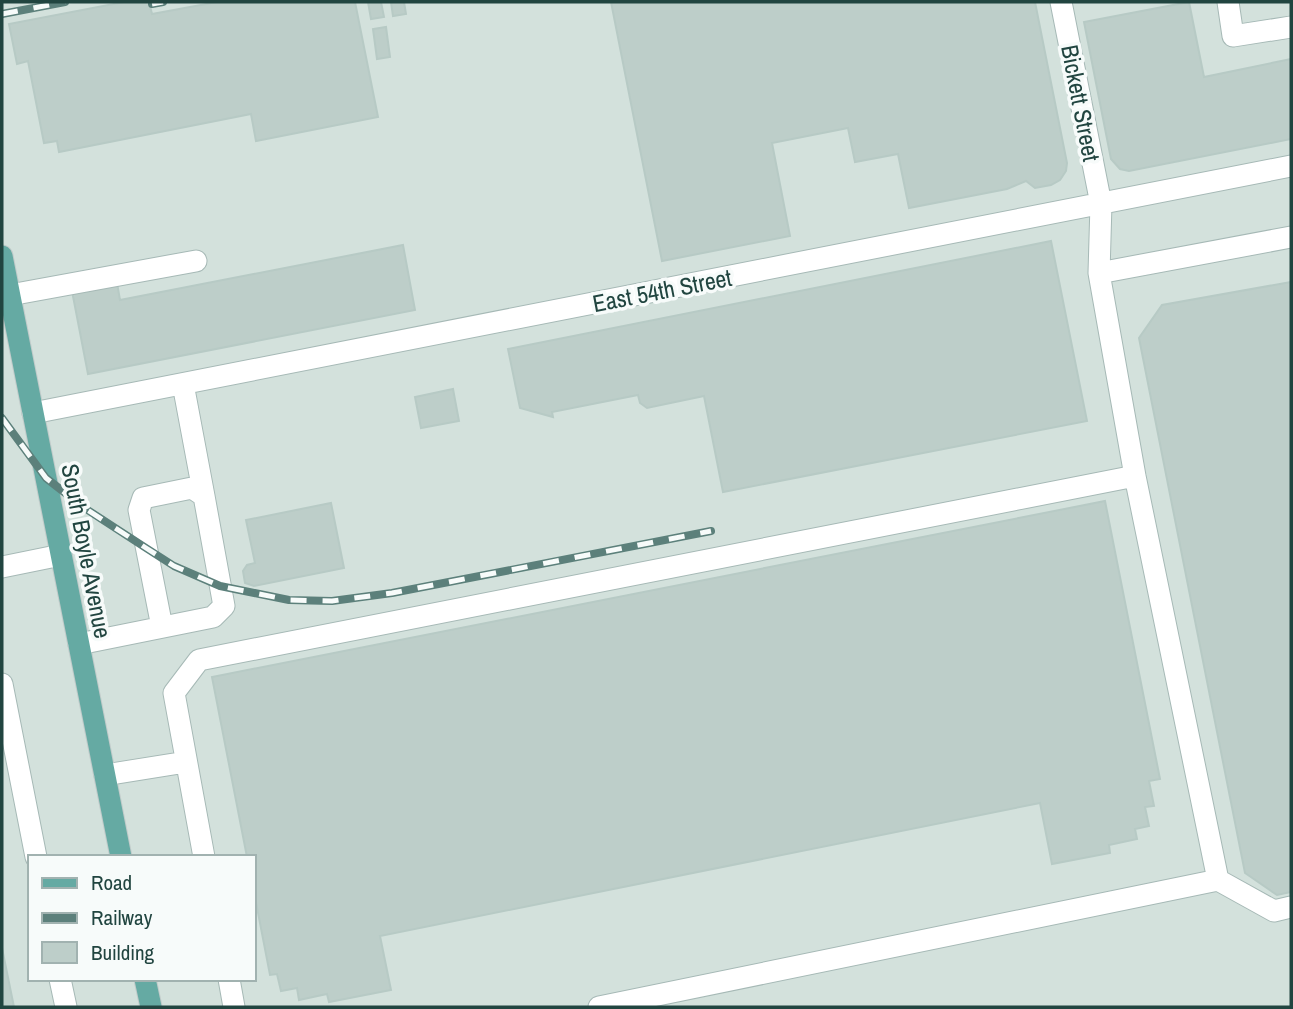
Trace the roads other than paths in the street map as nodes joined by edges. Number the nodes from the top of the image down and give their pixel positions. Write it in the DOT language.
graph roads {
  1 [pos="1065,2"];
  2 [pos="1228,2"];
  3 [pos="1291,27"];
  4 [pos="1291,166"];
  5 [pos="1101,204"];
  6 [pos="1291,237"];
  7 [pos="2,256"];
  8 [pos="196,261"];
  9 [pos="1099,273"];
  10 [pos="10,295"];
  11 [pos="183,384"];
  12 [pos="33,413"];
  13 [pos="1135,476"];
  14 [pos="204,496"];
  15 [pos="61,555"];
  16 [pos="2,567"];
  17 [pos="162,627"];
  18 [pos="79,644"];
  19 [pos="2,684"];
  20 [pos="186,762"];
  21 [pos="104,775"];
  22 [pos="36,855"];
  23 [pos="121,855"];
  24 [pos="205,855"];
  25 [pos="1219,880"];
  26 [pos="1291,907"];
  27 [pos="60,981"];
  28 [pos="145,981"];
  29 [pos="229,981"];
  30 [pos="66,1007"];
  31 [pos="150,1007"];
  32 [pos="234,1007"];
  33 [pos="599,1007"];
  1 -- 5 [label="street, Bickett Street"];
  2 -- 3 [label="street"];
  4 -- 5 [label="street, East 54th Street"];
  5 -- 9 [label="street, Bickett Street"];
  5 -- 11 [label="street, East 54th Street"];
  6 -- 9 [label="street"];
  7 -- 10 [label="main road, South Boyle Avenue"];
  8 -- 10 [label="street"];
  9 -- 13 [label="street, Bickett Street"];
  10 -- 12 [label="main road, South Boyle Avenue"];
  11 -- 12 [label="street, East 54th Street"];
  11 -- 14 [label="street"];
  12 -- 15 [label="main road, South Boyle Avenue"];
  13 -- 20 [label="street"];
  13 -- 25 [label="street, Bickett Street"];
  14 -- 17 [label="street"];
  14 -- 17 [label="street"];
  15 -- 16 [label="street"];
  15 -- 18 [label="main road, South Boyle Avenue"];
  17 -- 18 [label="street"];
  18 -- 21 [label="main road, South Boyle Avenue"];
  19 -- 22 [label="street"];
  20 -- 21 [label="street"];
  20 -- 24 [label="street"];
  21 -- 23 [label="main road, South Boyle Avenue"];
  25 -- 26 [label="street"];
  25 -- 33 [label="street"];
  27 -- 30 [label="street"];
  28 -- 31 [label="main road"];
  29 -- 32 [label="street"];
}
